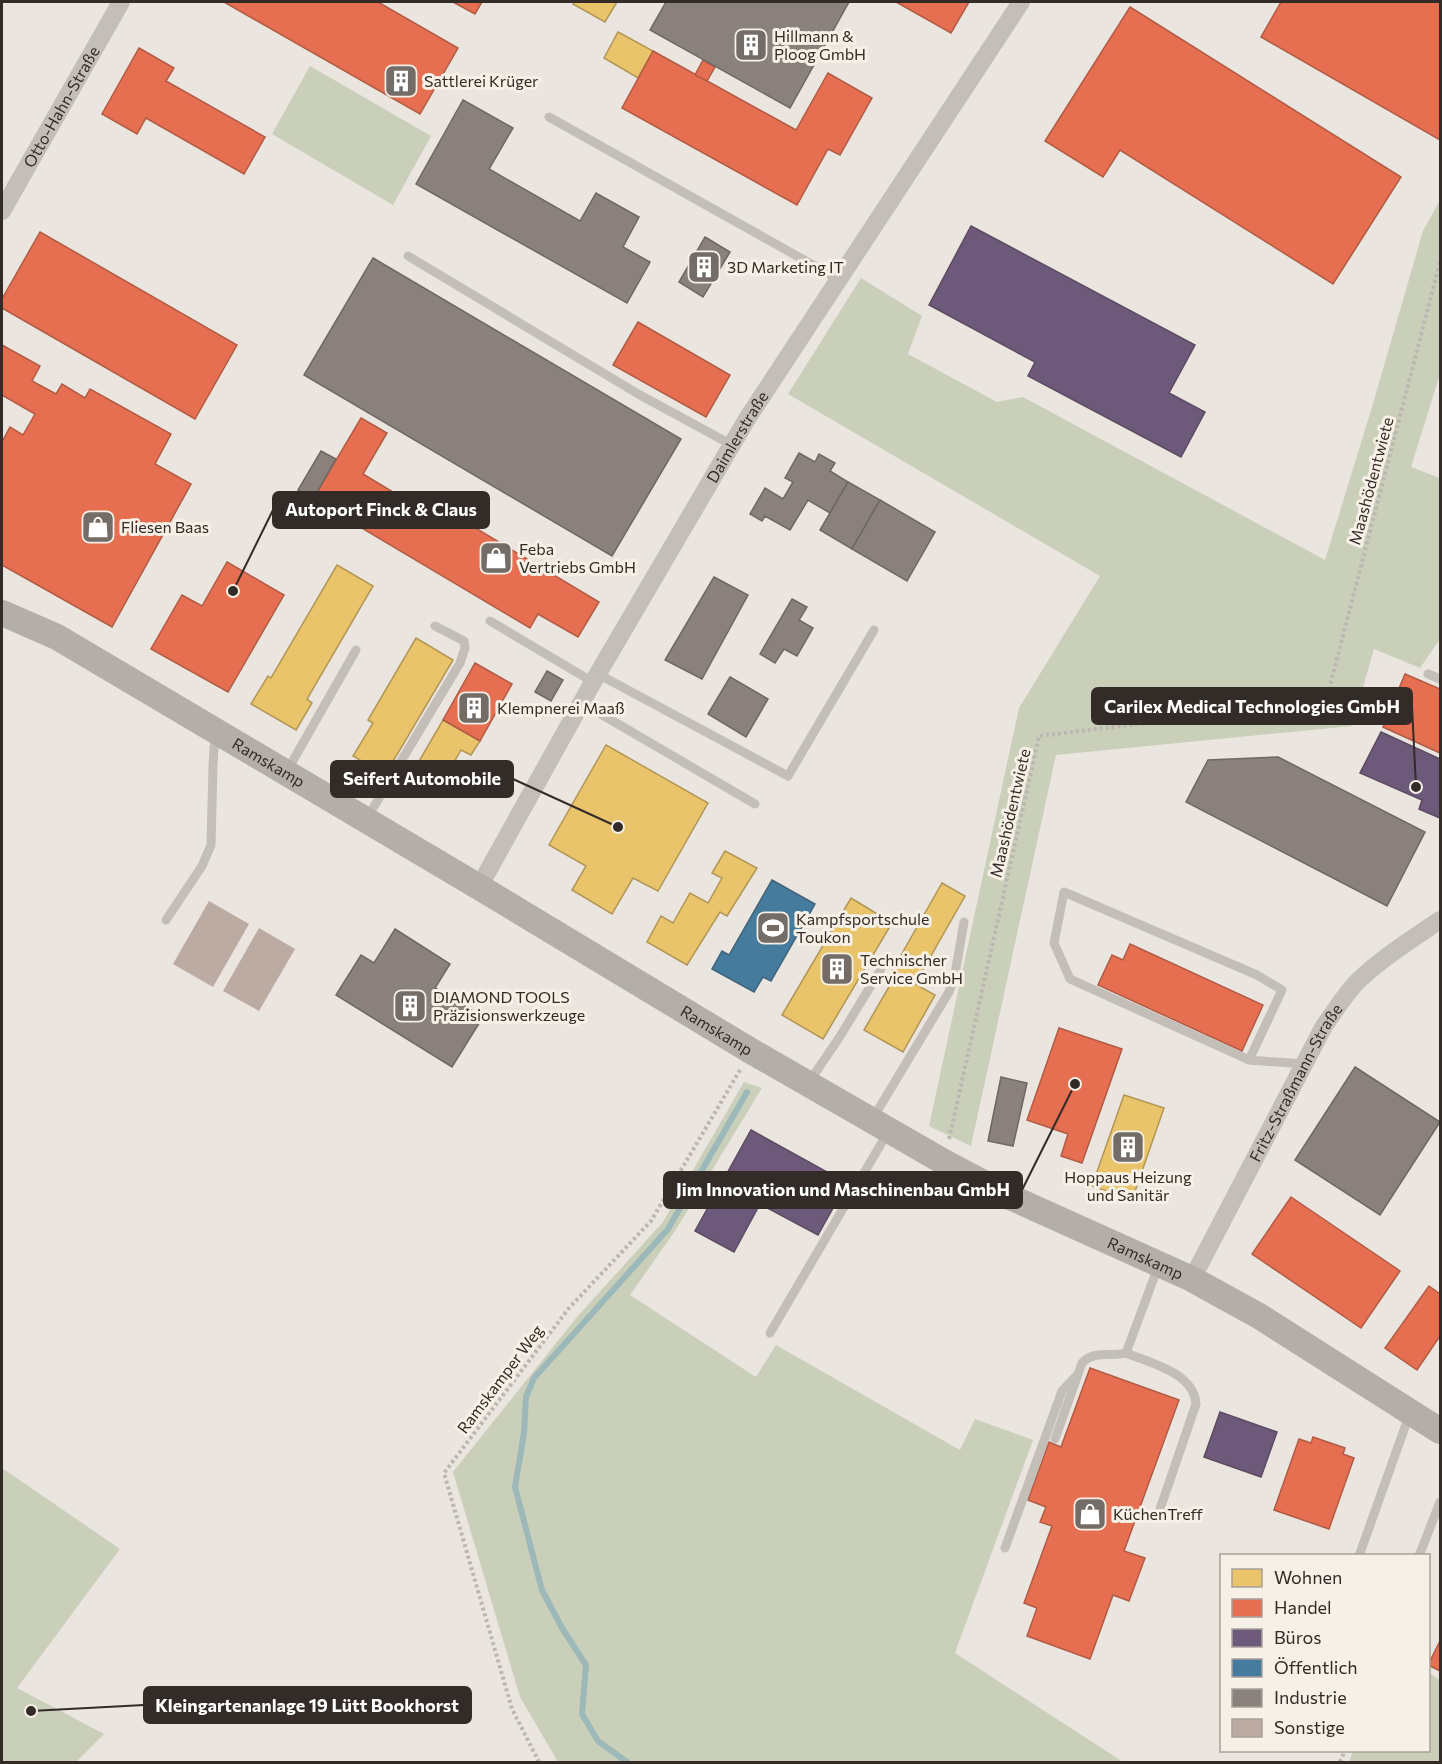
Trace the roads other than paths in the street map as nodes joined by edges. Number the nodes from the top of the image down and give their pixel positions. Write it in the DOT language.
graph roads {
  1 [pos="121,2"];
  2 [pos="1021,2"];
  3 [pos="549,117"];
  4 [pos="2,211"];
  5 [pos="408,256"];
  6 [pos="838,279"];
  7 [pos="732,445"];
  8 [pos="2,614"];
  9 [pos="490,621"];
  10 [pos="435,626"];
  11 [pos="874,630"];
  12 [pos="356,650"];
  13 [pos="1428,674"];
  14 [pos="596,678"];
  15 [pos="1440,679"];
  16 [pos="582,703"];
  17 [pos="218,732"];
  18 [pos="286,773"];
  19 [pos="755,804"];
  20 [pos="365,819"];
  21 [pos="479,887"];
  22 [pos="165,920"];
  23 [pos="1440,920"];
  24 [pos="964,922"];
  25 [pos="881,969"];
  26 [pos="1249,1060"];
  27 [pos="1305,1064"];
  28 [pos="808,1084"];
  29 [pos="880,1125"];
  30 [pos="1159,1265"];
  31 [pos="1192,1279"];
  32 [pos="770,1333"];
  33 [pos="1126,1353"];
  34 [pos="1079,1373"];
  35 [pos="1411,1411"];
  36 [pos="1440,1431"];
  37 [pos="1055,1439"];
  38 [pos="1440,1502"];
  39 [pos="1158,1515"];
  40 [pos="1005,1548"];
  41 [pos="1360,1554"];
  42 [pos="1420,1554"];
  1 -- 4 [label="street, Otto-Hahn-Straße"];
  2 -- 6 [label="street, Daimlerstraße"];
  3 -- 6 [label="lane"];
  5 -- 7 [label="lane"];
  6 -- 7 [label="street, Daimlerstraße"];
  7 -- 14 [label="street, Daimlerstraße"];
  8 -- 17 [label="street, Ramskamp"];
  9 -- 14 [label="lane"];
  10 -- 20 [label="lane"];
  11 -- 14 [label="lane"];
  12 -- 18 [label="lane"];
  13 -- 15 [label="lane"];
  14 -- 16 [label="street, Daimlerstraße"];
  16 -- 19 [label="lane"];
  16 -- 21 [label="street, Daimlerstraße"];
  17 -- 18 [label="street, Ramskamp"];
  17 -- 22 [label="lane"];
  18 -- 20 [label="street, Ramskamp"];
  20 -- 21 [label="street, Ramskamp"];
  21 -- 28 [label="street, Ramskamp"];
  23 -- 27 [label="street, Fritz-Straßmann-Straße"];
  24 -- 29 [label="lane"];
  25 -- 28 [label="lane"];
  26 -- 26 [label="lane"];
  26 -- 27 [label="lane"];
  27 -- 31 [label="street, Fritz-Straßmann-Straße"];
  28 -- 29 [label="street, Ramskamp"];
  29 -- 30 [label="street, Ramskamp"];
  29 -- 32 [label="lane"];
  30 -- 31 [label="street, Ramskamp"];
  30 -- 33 [label="lane"];
  31 -- 35 [label="street, Ramskamp"];
  33 -- 34 [label="lane"];
  33 -- 39 [label="lane"];
  34 -- 37 [label="lane"];
  34 -- 40 [label="lane"];
  35 -- 36 [label="street, Ramskamp"];
  35 -- 41 [label="lane"];
  38 -- 42 [label="lane"];
}
